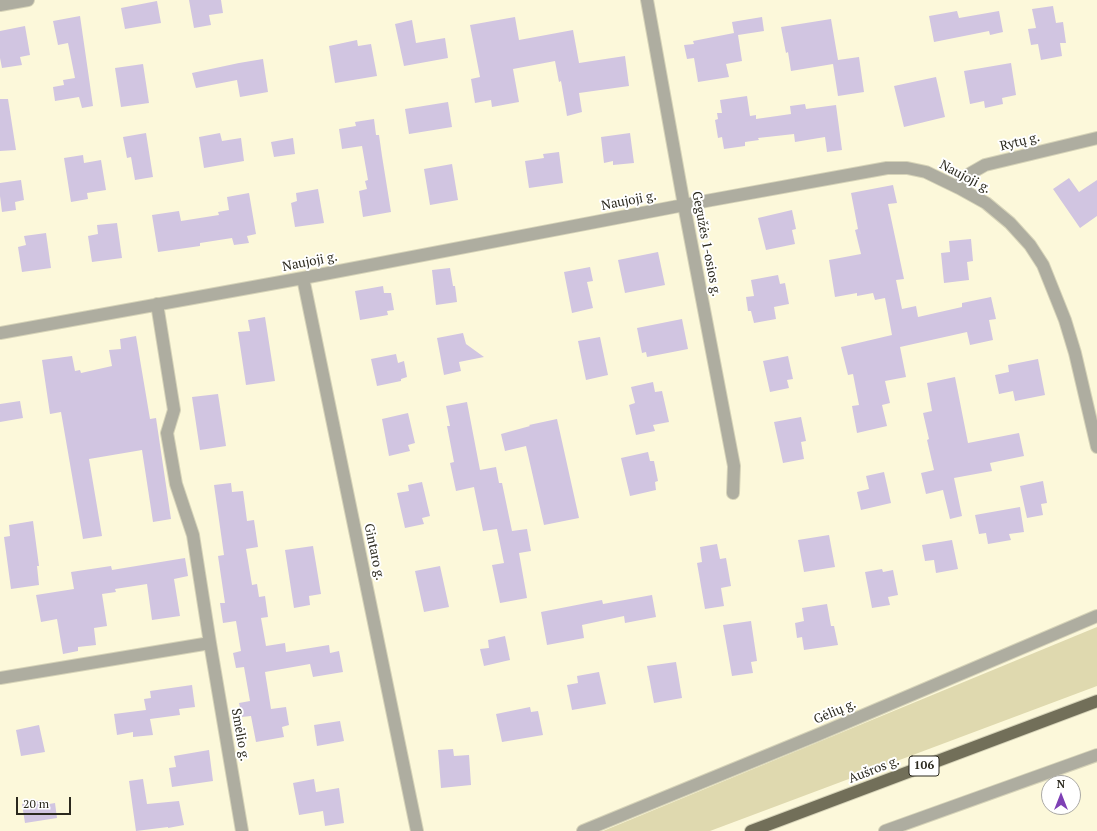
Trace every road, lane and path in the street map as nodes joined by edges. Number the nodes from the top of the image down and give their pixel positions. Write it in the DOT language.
graph roads {
  1 [pos="28,0"];
  2 [pos="647,0"];
  3 [pos="0,5"];
  4 [pos="1097,138"];
  5 [pos="959,188"];
  6 [pos="684,205"];
  7 [pos="303,278"];
  8 [pos="157,304"];
  9 [pos="0,333"];
  10 [pos="1097,447"];
  11 [pos="733,493"];
  12 [pos="1097,616"];
  13 [pos="210,643"];
  14 [pos="0,678"];
  15 [pos="1097,701"];
  16 [pos="1097,755"];
  17 [pos="242,831"];
  18 [pos="417,831"];
  19 [pos="583,831"];
  20 [pos="751,831"];
  21 [pos="885,831"];
  1 -- 3 [label="street"];
  2 -- 6 [label="street, Gegužės 1-osios g."];
  4 -- 5 [label="street, Rytų g."];
  5 -- 6 [label="street, Naujoji g."];
  5 -- 10 [label="street, Naujoji g."];
  6 -- 7 [label="street, Naujoji g."];
  6 -- 11 [label="street, Gegužės 1-osios g."];
  7 -- 8 [label="street, Naujoji g."];
  7 -- 18 [label="street, Gintaro g."];
  8 -- 9 [label="street, Naujoji g."];
  8 -- 13 [label="street, Smėlio g."];
  12 -- 19 [label="street, Gėlių g."];
  13 -- 14 [label="street"];
  13 -- 17 [label="street, Smėlio g."];
  15 -- 20 [label="main road, Aušros g. / 106"];
  16 -- 21 [label="street"];
}
